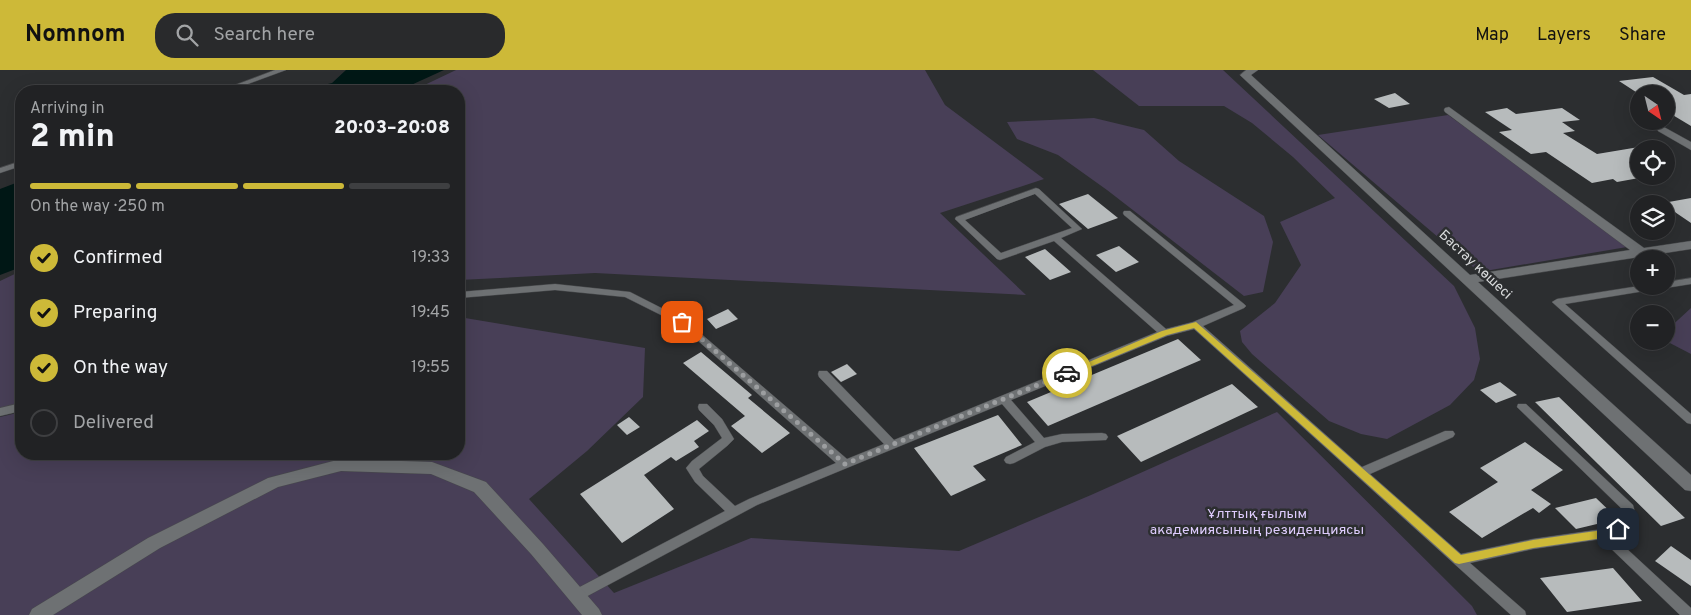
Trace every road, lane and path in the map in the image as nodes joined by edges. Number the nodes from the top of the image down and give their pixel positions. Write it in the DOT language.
graph roads {
  1 [pos="282,70"];
  2 [pos="1253,70"];
  3 [pos="239,85"];
  4 [pos="1449,110"];
  5 [pos="1665,130"];
  6 [pos="1691,147"];
  7 [pos="15,165"];
  8 [pos="0,171"];
  9 [pos="1127,213"];
  10 [pos="1055,237"];
  11 [pos="1691,245"];
  12 [pos="1638,250"];
  13 [pos="1660,250"];
  14 [pos="1630,255"];
  15 [pos="1469,279"];
  16 [pos="1691,281"];
  17 [pos="1675,284"];
  18 [pos="1630,290"];
  19 [pos="465,294"];
  20 [pos="1196,325"];
  21 [pos="1164,333"];
  22 [pos="822,374"];
  23 [pos="1004,399"];
  24 [pos="703,407"];
  25 [pos="1522,407"];
  26 [pos="15,408"];
  27 [pos="0,412"];
  28 [pos="1691,420"];
  29 [pos="1449,434"];
  30 [pos="1102,437"];
  31 [pos="1042,443"];
  32 [pos="892,445"];
  33 [pos="1010,460"];
  34 [pos="845,464"];
  35 [pos="1362,472"];
  36 [pos="1691,485"];
  37 [pos="733,512"];
  38 [pos="1603,534"];
  39 [pos="1459,560"];
  40 [pos="577,595"];
  41 [pos="38,615"];
  42 [pos="593,615"];
  43 [pos="1520,615"];
  44 [pos="1689,615"];
  1 -- 3 [label="lane"];
  2 -- 15 [label="street, Бастау көшесі"];
  4 -- 12 [label="street"];
  5 -- 6 [label="street"];
  7 -- 8 [label="lane"];
  9 -- 20 [label="lane"];
  10 -- 10 [label="lane"];
  10 -- 21 [label="lane"];
  11 -- 13 [label="street"];
  14 -- 15 [label="street"];
  15 -- 36 [label="street, Бастау көшесі"];
  16 -- 17 [label="lane"];
  18 -- 28 [label="lane"];
  19 -- 34 [label="lane"];
  20 -- 21 [label="lane"];
  20 -- 35 [label="lane"];
  21 -- 23 [label="lane"];
  22 -- 32 [label="lane"];
  23 -- 31 [label="lane"];
  23 -- 32 [label="lane"];
  24 -- 37 [label="lane"];
  25 -- 38 [label="lane"];
  26 -- 27 [label="lane"];
  29 -- 35 [label="lane"];
  30 -- 31 [label="lane"];
  31 -- 33 [label="lane"];
  32 -- 34 [label="lane"];
  34 -- 37 [label="lane"];
  35 -- 39 [label="lane"];
  37 -- 40 [label="lane"];
  38 -- 39 [label="lane"];
  38 -- 44 [label="lane"];
  39 -- 43 [label="lane"];
  40 -- 41 [label="street"];
  40 -- 42 [label="street"];
}
